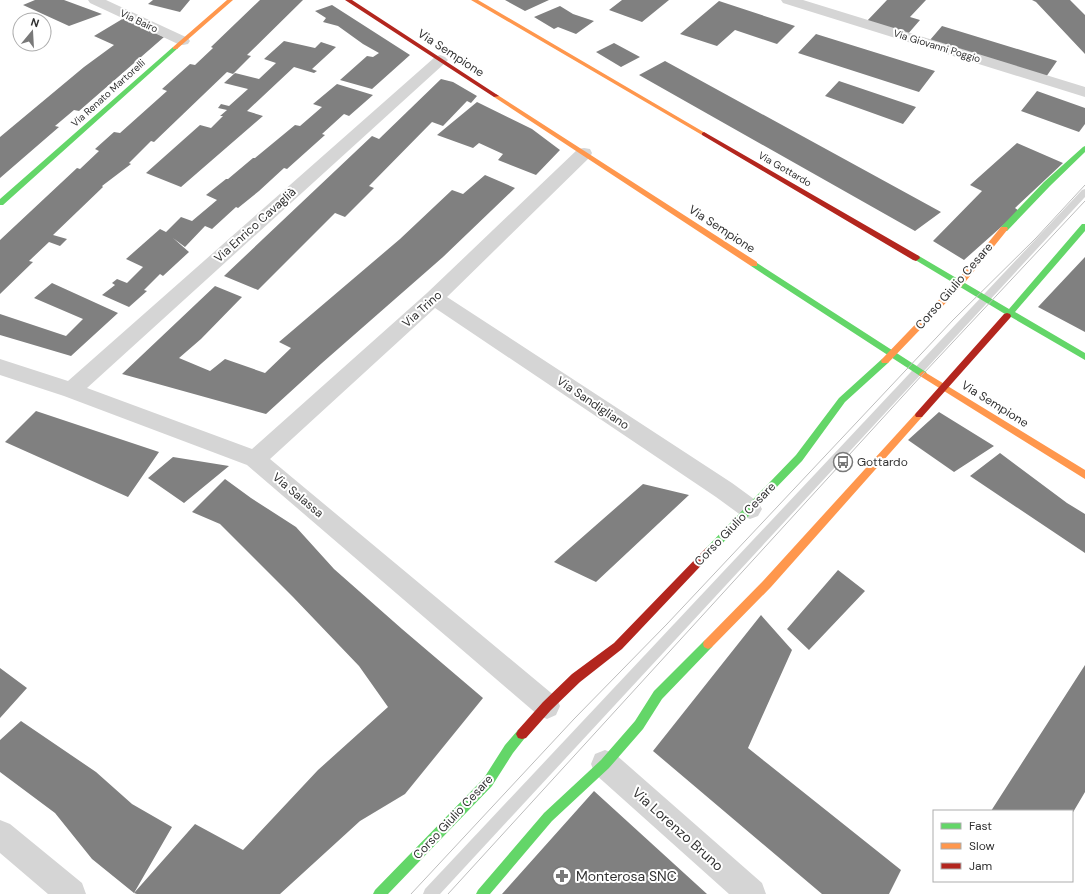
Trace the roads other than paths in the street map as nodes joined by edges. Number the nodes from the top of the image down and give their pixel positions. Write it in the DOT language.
graph roads {
  1 [pos="95,0"];
  2 [pos="230,0"];
  3 [pos="348,0"];
  4 [pos="474,0"];
  5 [pos="788,0"];
  6 [pos="183,41"];
  7 [pos="440,60"];
  8 [pos="1085,92"];
  9 [pos="1085,148"];
  10 [pos="584,153"];
  11 [pos="1085,192"];
  12 [pos="0,203"];
  13 [pos="1085,226"];
  14 [pos="959,284"];
  15 [pos="434,298"];
  16 [pos="984,299"];
  17 [pos="1009,313"];
  18 [pos="893,354"];
  19 [pos="1085,357"];
  20 [pos="0,367"];
  21 [pos="918,370"];
  22 [pos="945,387"];
  23 [pos="71,390"];
  24 [pos="255,459"];
  25 [pos="1085,475"];
  26 [pos="750,509"];
  27 [pos="547,706"];
  28 [pos="605,764"];
  29 [pos="0,834"];
  30 [pos="71,894"];
  31 [pos="380,894"];
  32 [pos="430,894"];
  33 [pos="482,894"];
  34 [pos="751,894"];
  1 -- 6 [label="street, Via Bairo"];
  2 -- 6 [label="street, Via Renato Martorelli"];
  3 -- 7 [label="street, Via Sempione"];
  4 -- 14 [label="street, Via Gottardo"];
  5 -- 8 [label="street, Via Giovanni Poggio"];
  6 -- 12 [label="street, Via Renato Martorelli"];
  7 -- 10 [label="street, Via Sempione"];
  7 -- 23 [label="street, Via Enrico Cavaglià"];
  9 -- 14 [label="street, Corso Giulio Cesare"];
  10 -- 15 [label="street, Via Trino"];
  10 -- 18 [label="street, Via Sempione"];
  11 -- 16 [label="lane"];
  13 -- 17 [label="street"];
  14 -- 16 [label="street, Via Gottardo"];
  14 -- 18 [label="street, Corso Giulio Cesare"];
  15 -- 24 [label="street, Via Trino"];
  15 -- 26 [label="street, Via Sandigliano"];
  16 -- 17 [label="street, Via Gottardo"];
  16 -- 21 [label="lane"];
  17 -- 19 [label="street, Via Gottardo"];
  17 -- 22 [label="street"];
  18 -- 21 [label="street, Via Sempione"];
  18 -- 26 [label="street, Corso Giulio Cesare"];
  20 -- 23 [label="street, Via Salassa"];
  21 -- 22 [label="street, Via Sempione"];
  21 -- 32 [label="lane"];
  22 -- 25 [label="street, Via Sempione"];
  22 -- 28 [label="street"];
  23 -- 24 [label="street, Via Salassa"];
  24 -- 27 [label="street, Via Salassa"];
  26 -- 27 [label="street, Corso Giulio Cesare"];
  27 -- 31 [label="street, Corso Giulio Cesare"];
  28 -- 33 [label="street"];
  28 -- 34 [label="street, Via Lorenzo Bruno"];
  29 -- 30 [label="street"];
}
